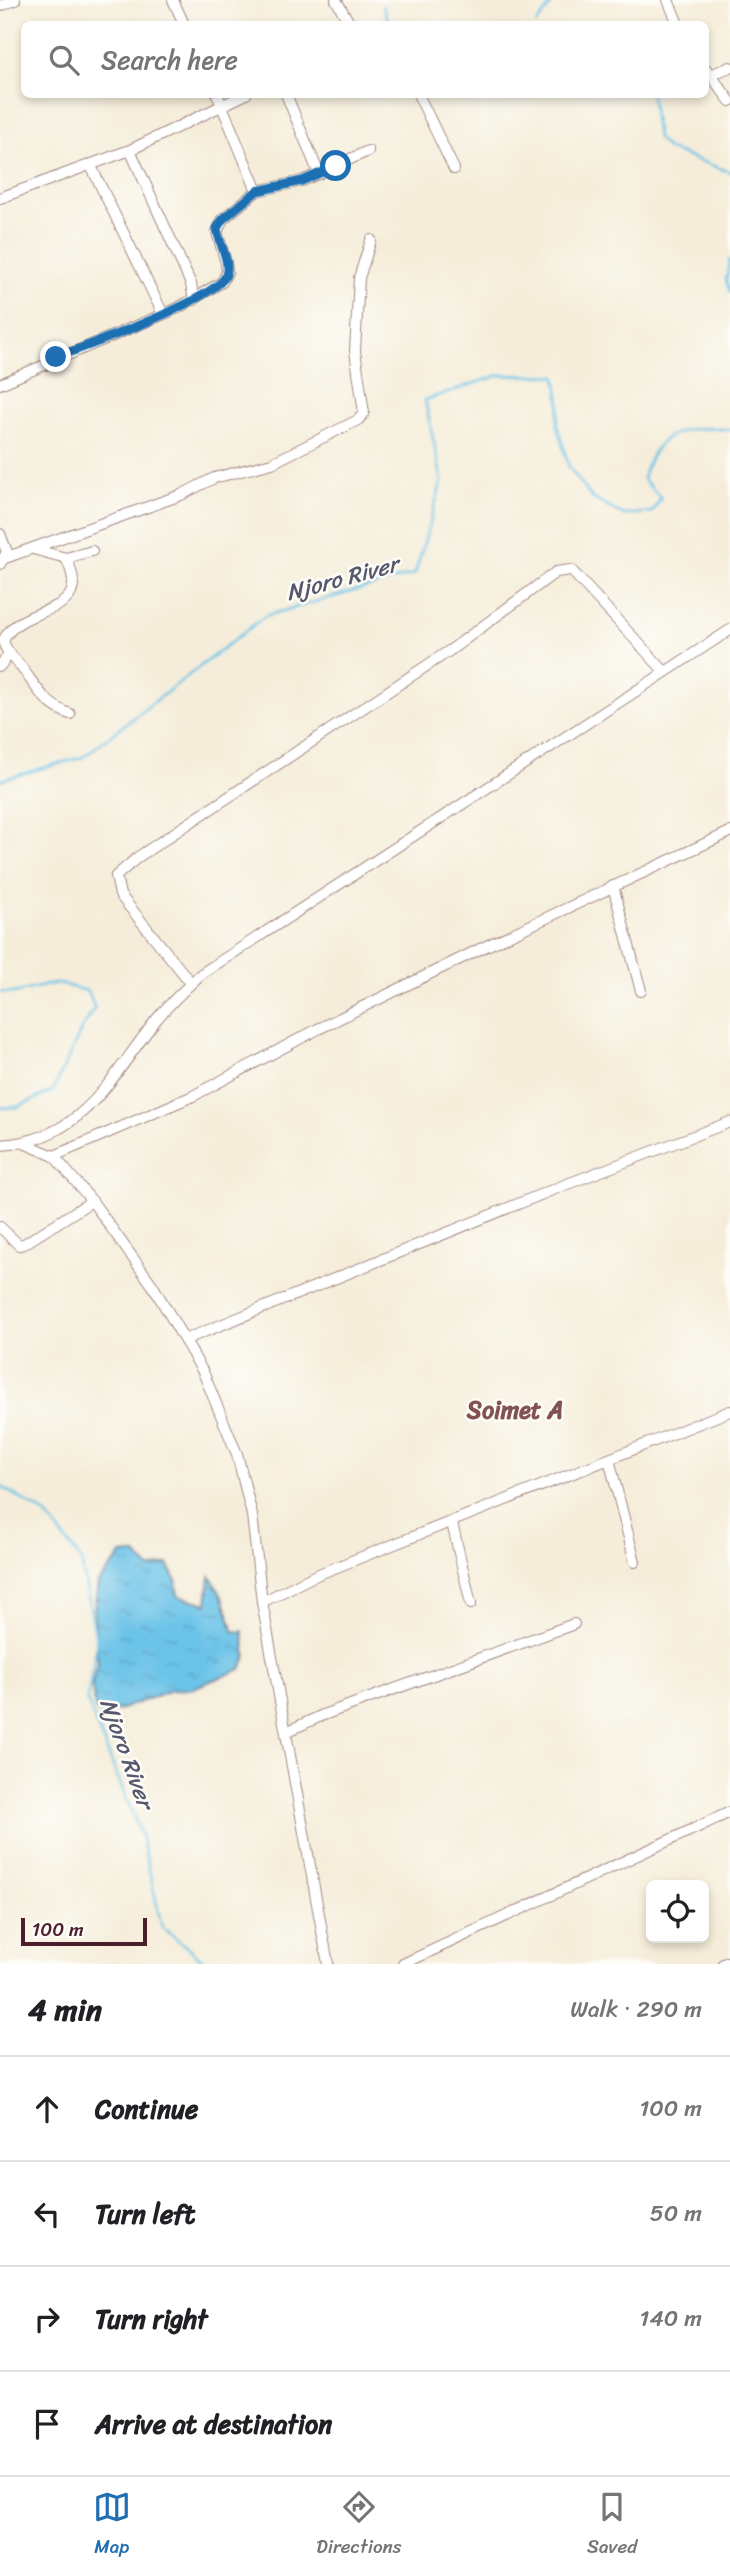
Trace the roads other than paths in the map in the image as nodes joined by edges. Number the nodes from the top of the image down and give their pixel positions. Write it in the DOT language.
graph roads {
  1 [pos="15,0"];
  2 [pos="173,0"];
  3 [pos="336,0"];
  4 [pos="668,0"];
  5 [pos="0,6"];
  6 [pos="183,21"];
  7 [pos="347,21"];
  8 [pos="677,21"];
  9 [pos="730,67"];
  10 [pos="709,72"];
  11 [pos="709,73"];
  12 [pos="219,98"];
  13 [pos="237,98"];
  14 [pos="288,98"];
  15 [pos="420,98"];
  16 [pos="730,101"];
  17 [pos="222,105"];
  18 [pos="130,150"];
  19 [pos="368,151"];
  20 [pos="90,166"];
  21 [pos="454,169"];
  22 [pos="319,174"];
  23 [pos="257,191"];
  24 [pos="0,198"];
  25 [pos="371,240"];
  26 [pos="194,300"];
  27 [pos="163,314"];
  28 [pos="0,384"];
  29 [pos="0,534"];
  30 [pos="33,549"];
  31 [pos="92,551"];
  32 [pos="66,558"];
  33 [pos="2,561"];
  34 [pos="730,630"];
  35 [pos="9,654"];
  36 [pos="0,666"];
  37 [pos="665,671"];
  38 [pos="70,714"];
  39 [pos="730,832"];
  40 [pos="613,886"];
  41 [pos="191,983"];
  42 [pos="641,991"];
  43 [pos="730,1122"];
  44 [pos="26,1144"];
  45 [pos="0,1145"];
  46 [pos="54,1156"];
  47 [pos="92,1201"];
  48 [pos="0,1227"];
  49 [pos="184,1339"];
  50 [pos="730,1411"];
  51 [pos="609,1459"];
  52 [pos="452,1523"];
  53 [pos="635,1562"];
  54 [pos="262,1602"];
  55 [pos="471,1604"];
  56 [pos="574,1624"];
  57 [pos="286,1732"];
  58 [pos="730,1812"];
  59 [pos="730,1961"];
  60 [pos="328,1964"];
  61 [pos="403,1964"];
  62 [pos="723,1964"];
  1 -- 5 [label="street"];
  2 -- 6 [label="street"];
  3 -- 7 [label="street"];
  4 -- 8 [label="street"];
  9 -- 10 [label="street"];
  11 -- 16 [label="street"];
  12 -- 17 [label="street"];
  13 -- 17 [label="street"];
  14 -- 22 [label="street"];
  15 -- 21 [label="street"];
  17 -- 18 [label="street"];
  17 -- 23 [label="street"];
  18 -- 20 [label="street"];
  18 -- 26 [label="street"];
  19 -- 22 [label="street"];
  20 -- 24 [label="street"];
  20 -- 27 [label="street"];
  22 -- 23 [label="street"];
  23 -- 26 [label="street"];
  25 -- 30 [label="street"];
  26 -- 27 [label="street"];
  27 -- 28 [label="street"];
  29 -- 33 [label="street"];
  30 -- 32 [label="street"];
  30 -- 33 [label="street"];
  31 -- 32 [label="street"];
  32 -- 35 [label="street"];
  34 -- 37 [label="street"];
  35 -- 36 [label="street"];
  35 -- 38 [label="street"];
  37 -- 41 [label="street"];
  37 -- 41 [label="street"];
  39 -- 40 [label="street"];
  40 -- 42 [label="street"];
  40 -- 46 [label="street"];
  41 -- 44 [label="street"];
  43 -- 49 [label="street"];
  44 -- 45 [label="street"];
  44 -- 46 [label="street"];
  46 -- 47 [label="street"];
  47 -- 48 [label="street"];
  47 -- 49 [label="street"];
  49 -- 54 [label="street"];
  50 -- 51 [label="street"];
  51 -- 52 [label="street"];
  51 -- 53 [label="street"];
  52 -- 54 [label="street"];
  52 -- 55 [label="street"];
  54 -- 57 [label="street"];
  56 -- 57 [label="street"];
  57 -- 60 [label="street"];
  58 -- 61 [label="street"];
  59 -- 62 [label="street"];
}
